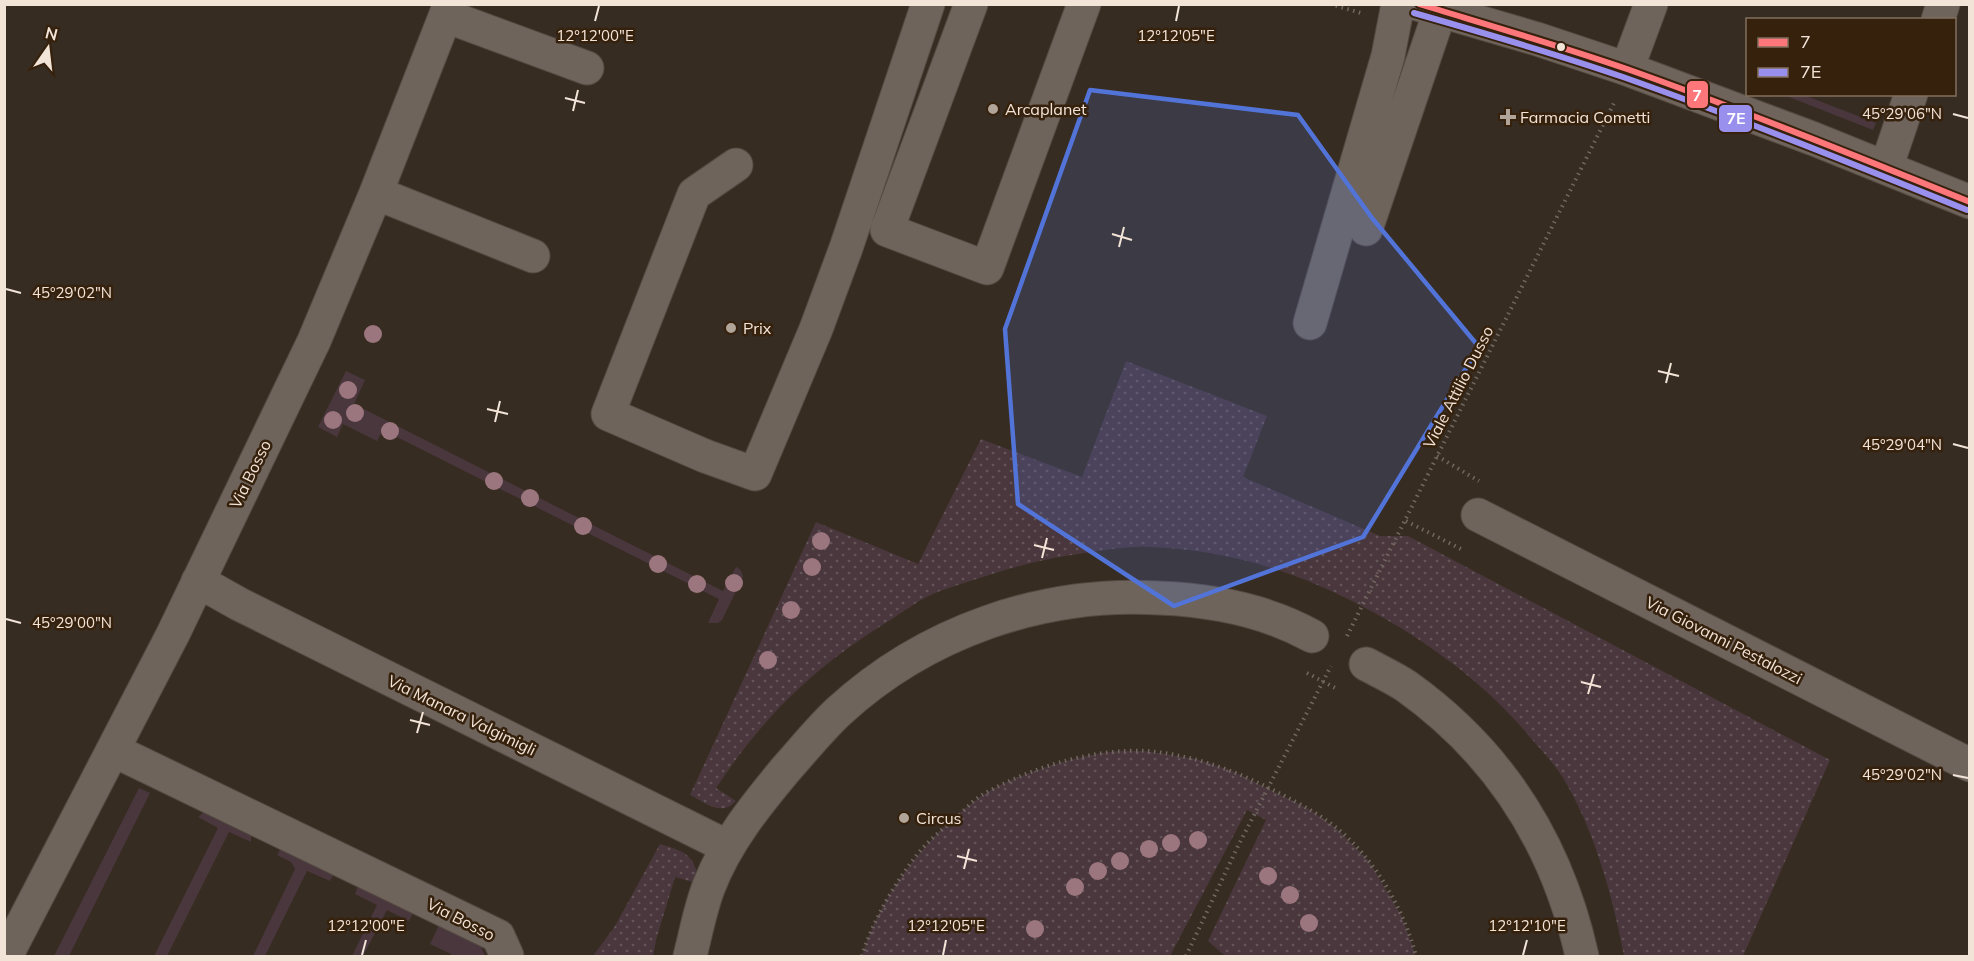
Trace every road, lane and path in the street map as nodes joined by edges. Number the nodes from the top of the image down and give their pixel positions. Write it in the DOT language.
graph roads {
  1 [pos="928,4"];
  2 [pos="971,4"];
  3 [pos="1084,4"];
  4 [pos="1330,4"];
  5 [pos="1651,4"];
  6 [pos="1421,6"];
  7 [pos="448,10"];
  8 [pos="1364,14"];
  9 [pos="587,68"];
  10 [pos="1628,69"];
  11 [pos="1910,96"];
  12 [pos="1614,103"];
  13 [pos="736,165"];
  14 [pos="1886,168"];
  15 [pos="376,193"];
  16 [pos="1970,202"];
  17 [pos="1366,229"];
  18 [pos="533,256"];
  19 [pos="1310,323"];
  20 [pos="1478,515"];
  21 [pos="198,581"];
  22 [pos="1312,636"];
  23 [pos="1355,653"];
  24 [pos="1334,662"];
  25 [pos="1307,673"];
  26 [pos="1323,682"];
  27 [pos="1337,688"];
  28 [pos="113,750"];
  29 [pos="1970,765"];
  30 [pos="1269,788"];
  31 [pos="728,848"];
  32 [pos="6,957"];
  33 [pos="507,957"];
  34 [pos="690,957"];
  35 [pos="862,957"];
  36 [pos="1186,957"];
  37 [pos="1416,957"];
  38 [pos="1582,957"];
  1 -- 13 [label="street"];
  2 -- 3 [label="street"];
  4 -- 8 [label="path"];
  5 -- 10 [label="street"];
  6 -- 10 [label="street"];
  6 -- 17 [label="street"];
  6 -- 19 [label="street"];
  7 -- 9 [label="street, Via Bosso"];
  7 -- 15 [label="street, Via Bosso"];
  10 -- 14 [label="street"];
  11 -- 14 [label="street"];
  12 -- 23 [label="path, Viale Attilio Dusso"];
  14 -- 16 [label="street"];
  15 -- 18 [label="street"];
  15 -- 21 [label="street, Via Bosso"];
  20 -- 29 [label="street, Via Giovanni Pestalozzi"];
  21 -- 28 [label="street, Via Bosso"];
  21 -- 31 [label="street, Via Manara Valgimigli"];
  22 -- 31 [label="street"];
  23 -- 38 [label="street"];
  24 -- 26 [label="path"];
  25 -- 26 [label="path"];
  26 -- 27 [label="path"];
  26 -- 30 [label="path"];
  28 -- 32 [label="street, Via Bosso"];
  28 -- 33 [label="street, Via Bosso"];
  30 -- 35 [label="path"];
  30 -- 36 [label="path"];
  30 -- 37 [label="path"];
  31 -- 34 [label="street"];
}
